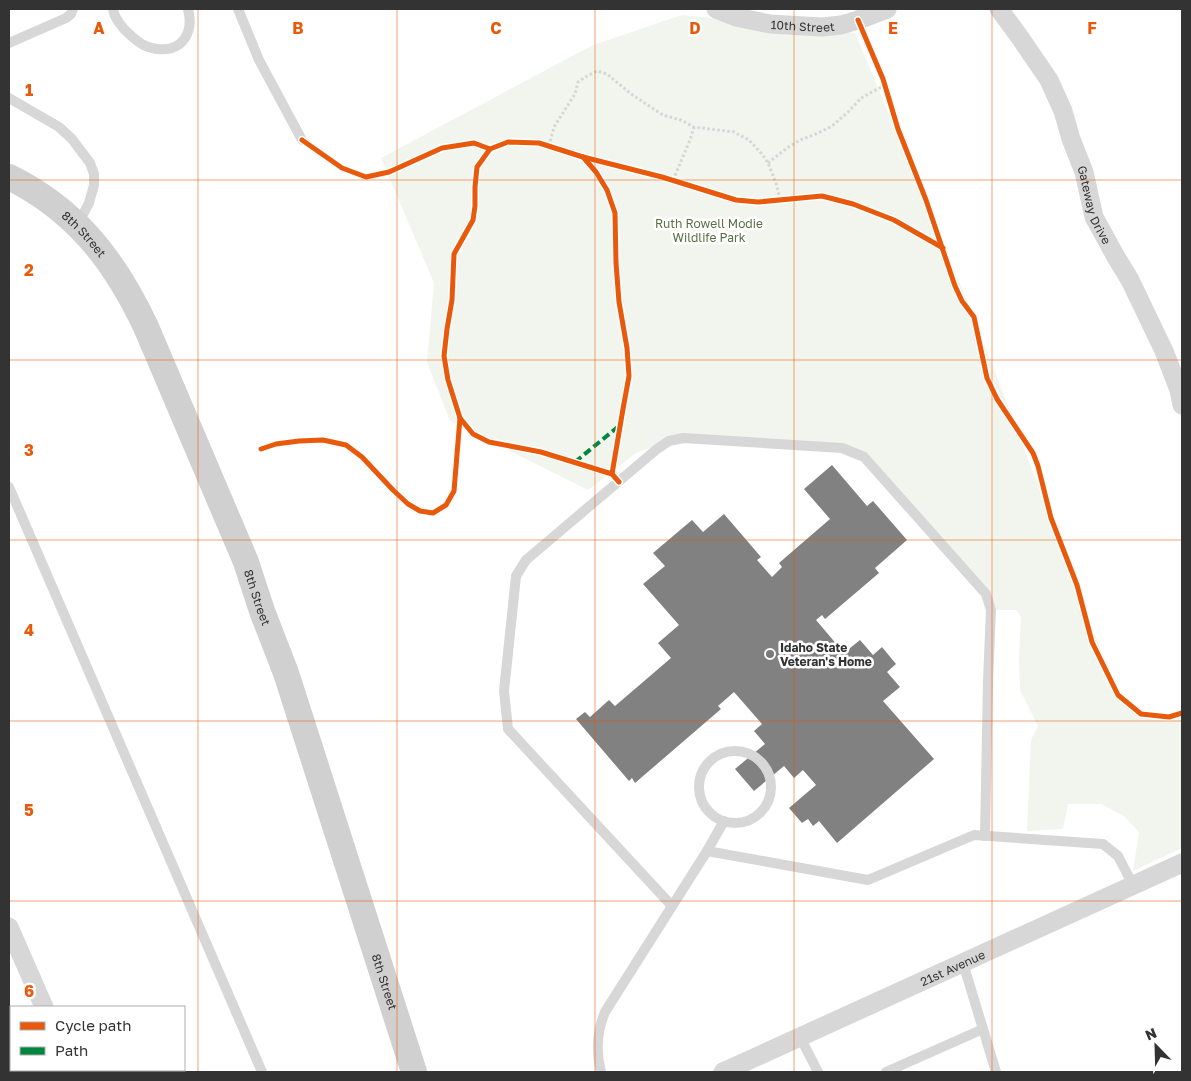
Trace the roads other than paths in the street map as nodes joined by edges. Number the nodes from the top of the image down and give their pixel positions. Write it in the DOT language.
graph roads {
  1 [pos="73,9"];
  2 [pos="112,9"];
  3 [pos="188,9"];
  4 [pos="238,9"];
  5 [pos="716,9"];
  6 [pos="887,9"];
  7 [pos="999,9"];
  8 [pos="9,43"];
  9 [pos="9,98"];
  10 [pos="302,140"];
  11 [pos="9,177"];
  12 [pos="78,225"];
  13 [pos="1182,405"];
  14 [pos="9,486"];
  15 [pos="724,821"];
  16 [pos="985,836"];
  17 [pos="707,851"];
  18 [pos="1182,865"];
  19 [pos="1133,885"];
  20 [pos="672,906"];
  21 [pos="10,933"];
  22 [pos="963,963"];
  23 [pos="44,1006"];
  24 [pos="983,1028"];
  25 [pos="800,1037"];
  26 [pos="730,1071"];
  27 [pos="262,1072"];
  28 [pos="414,1072"];
  29 [pos="601,1072"];
  30 [pos="818,1072"];
  31 [pos="886,1072"];
  32 [pos="996,1072"];
  1 -- 8 [label="lane"];
  2 -- 3 [label="lane"];
  4 -- 10 [label="lane"];
  5 -- 6 [label="street, 10th Street"];
  7 -- 13 [label="street, Gateway Drive"];
  9 -- 12 [label="lane"];
  11 -- 12 [label="main road, 8th Street"];
  12 -- 28 [label="main road, 8th Street"];
  14 -- 27 [label="lane"];
  15 -- 15 [label="lane"];
  15 -- 17 [label="lane"];
  16 -- 17 [label="lane"];
  16 -- 19 [label="lane"];
  16 -- 20 [label="lane"];
  17 -- 20 [label="lane"];
  18 -- 19 [label="street, 21st Avenue"];
  19 -- 22 [label="street, 21st Avenue"];
  20 -- 29 [label="lane"];
  21 -- 23 [label="street"];
  22 -- 24 [label="lane"];
  22 -- 25 [label="street, 21st Avenue"];
  24 -- 31 [label="lane"];
  24 -- 32 [label="lane"];
  25 -- 26 [label="street, 21st Avenue"];
  25 -- 30 [label="lane"];
}
